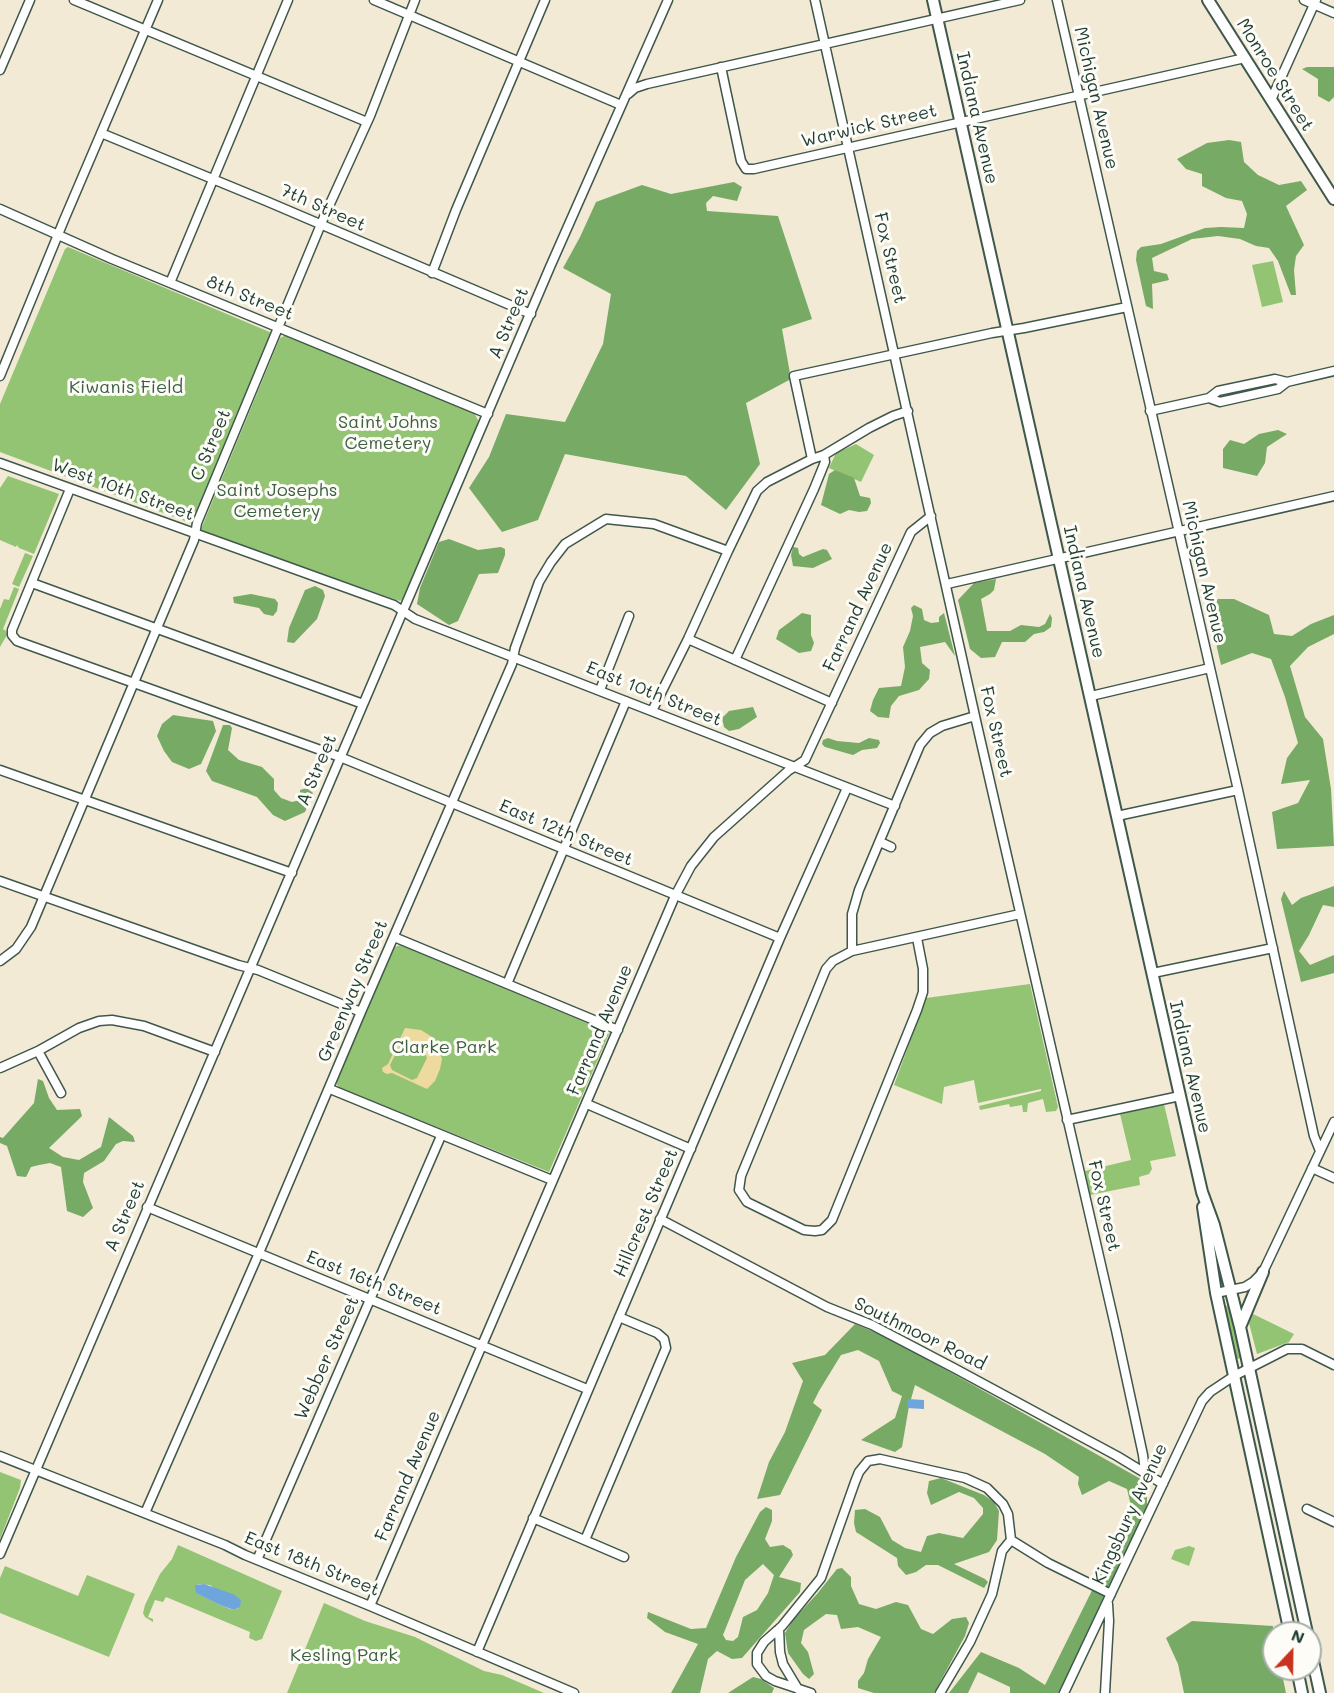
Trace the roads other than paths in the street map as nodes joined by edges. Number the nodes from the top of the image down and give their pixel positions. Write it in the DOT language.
graph roads {
  1 [pos="30,0"];
  2 [pos="74,0"];
  3 [pos="158,0"];
  4 [pos="288,0"];
  5 [pos="374,0"];
  6 [pos="416,0"];
  7 [pos="544,0"];
  8 [pos="668,0"];
  9 [pos="815,0"];
  10 [pos="933,0"];
  11 [pos="1020,0"];
  12 [pos="1057,0"];
  13 [pos="1208,0"];
  14 [pos="1304,0"];
  15 [pos="1315,2"];
  16 [pos="1334,13"];
  17 [pos="409,15"];
  18 [pos="937,20"];
  19 [pos="146,30"];
  20 [pos="825,44"];
  21 [pos="1245,58"];
  22 [pos="519,62"];
  23 [pos="721,67"];
  24 [pos="0,70"];
  25 [pos="256,76"];
  26 [pos="625,96"];
  27 [pos="1080,96"];
  28 [pos="1271,100"];
  29 [pos="621,105"];
  30 [pos="367,122"];
  31 [pos="961,122"];
  32 [pos="101,133"];
  33 [pos="848,147"];
  34 [pos="212,178"];
  35 [pos="1334,199"];
  36 [pos="0,209"];
  37 [pos="321,224"];
  38 [pos="58,236"];
  39 [pos="432,273"];
  40 [pos="170,283"];
  41 [pos="1127,307"];
  42 [pos="531,314"];
  43 [pos="278,328"];
  44 [pos="1007,330"];
  45 [pos="896,354"];
  46 [pos="1334,371"];
  47 [pos="0,376"];
  48 [pos="908,411"];
  49 [pos="1150,411"];
  50 [pos="488,414"];
  51 [pos="824,455"];
  52 [pos="812,459"];
  53 [pos="0,463"];
  54 [pos="70,489"];
  55 [pos="1334,496"];
  56 [pos="931,516"];
  57 [pos="1178,531"];
  58 [pos="195,533"];
  59 [pos="728,551"];
  60 [pos="1059,559"];
  61 [pos="32,583"];
  62 [pos="946,584"];
  63 [pos="403,611"];
  64 [pos="629,616"];
  65 [pos="157,630"];
  66 [pos="688,639"];
  67 [pos="513,656"];
  68 [pos="735,660"];
  69 [pos="1210,668"];
  70 [pos="135,682"];
  71 [pos="600,690"];
  72 [pos="1091,696"];
  73 [pos="626,701"];
  74 [pos="832,703"];
  75 [pos="363,704"];
  76 [pos="652,711"];
  77 [pos="975,716"];
  78 [pos="340,757"];
  79 [pos="794,767"];
  80 [pos="0,770"];
  81 [pos="847,788"];
  82 [pos="1238,790"];
  83 [pos="86,799"];
  84 [pos="452,803"];
  85 [pos="895,806"];
  86 [pos="1117,816"];
  87 [pos="880,842"];
  88 [pos="891,847"];
  89 [pos="564,849"];
  90 [pos="292,873"];
  91 [pos="0,881"];
  92 [pos="43,896"];
  93 [pos="675,896"];
  94 [pos="1020,914"];
  95 [pos="394,937"];
  96 [pos="780,938"];
  97 [pos="917,938"];
  98 [pos="1273,948"];
  99 [pos="852,951"];
  100 [pos="0,961"];
  101 [pos="251,969"];
  102 [pos="1153,973"];
  103 [pos="507,984"];
  104 [pos="361,1012"];
  105 [pos="618,1030"];
  106 [pos="38,1051"];
  107 [pos="214,1052"];
  108 [pos="0,1068"];
  109 [pos="330,1089"];
  110 [pos="61,1093"];
  111 [pos="1180,1096"];
  112 [pos="587,1104"];
  113 [pos="1067,1120"];
  114 [pos="1334,1122"];
  115 [pos="441,1136"];
  116 [pos="691,1149"];
  117 [pos="1320,1151"];
  118 [pos="1312,1168"];
  119 [pos="1334,1178"];
  120 [pos="552,1180"];
  121 [pos="1202,1192"];
  122 [pos="147,1207"];
  123 [pos="660,1219"];
  124 [pos="259,1253"];
  125 [pos="1263,1272"];
  126 [pos="1231,1290"];
  127 [pos="1216,1293"];
  128 [pos="370,1299"];
  129 [pos="619,1317"];
  130 [pos="1240,1327"];
  131 [pos="482,1345"];
  132 [pos="1334,1365"];
  133 [pos="1249,1368"];
  134 [pos="1234,1376"];
  135 [pos="588,1389"];
  136 [pos="0,1456"];
  137 [pos="35,1469"];
  138 [pos="1145,1472"];
  139 [pos="1162,1484"];
  140 [pos="1307,1509"];
  141 [pos="145,1513"];
  142 [pos="533,1518"];
  143 [pos="1334,1522"];
  144 [pos="585,1540"];
  145 [pos="1011,1540"];
  146 [pos="0,1554"];
  147 [pos="624,1557"];
  148 [pos="257,1560"];
  149 [pos="1296,1580"];
  150 [pos="1280,1582"];
  151 [pos="1110,1598"];
  152 [pos="370,1606"];
  153 [pos="1288,1621"];
  154 [pos="1305,1621"];
  155 [pos="779,1629"];
  156 [pos="477,1652"];
  157 [pos="798,1689"];
  158 [pos="574,1693"];
  159 [pos="811,1693"];
  160 [pos="940,1693"];
  161 [pos="1064,1693"];
  162 [pos="1105,1693"];
  1 -- 24 [label="street"];
  2 -- 19 [label="street"];
  3 -- 19 [label="street"];
  4 -- 25 [label="street"];
  5 -- 17 [label="street"];
  6 -- 17 [label="street, C Street"];
  7 -- 22 [label="street"];
  8 -- 26 [label="street, A Street"];
  9 -- 20 [label="street, Fox Street"];
  10 -- 18 [label="main road, Indiana Avenue"];
  11 -- 18 [label="street"];
  12 -- 27 [label="street, Michigan Avenue"];
  13 -- 21 [label="main road, Monroe Street"];
  14 -- 15 [label="street"];
  15 -- 16 [label="street"];
  15 -- 28 [label="street"];
  17 -- 22 [label="street"];
  17 -- 30 [label="street, C Street"];
  18 -- 20 [label="street"];
  18 -- 31 [label="main road, Indiana Avenue"];
  19 -- 25 [label="street"];
  19 -- 32 [label="street"];
  20 -- 23 [label="street"];
  20 -- 33 [label="street, Fox Street"];
  21 -- 27 [label="street, Warwick Street"];
  21 -- 28 [label="main road, Monroe Street"];
  22 -- 29 [label="street"];
  22 -- 39 [label="street"];
  23 -- 26 [label="street"];
  23 -- 33 [label="street, Warwick Street"];
  25 -- 30 [label="street"];
  25 -- 34 [label="street"];
  26 -- 29 [label="street, A Street"];
  27 -- 31 [label="street, Warwick Street"];
  27 -- 41 [label="street, Michigan Avenue"];
  28 -- 35 [label="main road, Monroe Street"];
  29 -- 42 [label="street, A Street"];
  30 -- 37 [label="street, C Street"];
  31 -- 33 [label="street, Warwick Street"];
  31 -- 44 [label="main road, Indiana Avenue"];
  32 -- 34 [label="street, 7th Street"];
  32 -- 38 [label="street"];
  33 -- 45 [label="street, Fox Street"];
  34 -- 37 [label="street, 7th Street"];
  34 -- 40 [label="street"];
  36 -- 38 [label="street, 8th Street"];
  37 -- 39 [label="street, 7th Street"];
  37 -- 43 [label="street, C Street"];
  38 -- 40 [label="street, 8th Street"];
  38 -- 47 [label="street"];
  39 -- 42 [label="street, 7th Street"];
  40 -- 43 [label="street, 8th Street"];
  41 -- 44 [label="street"];
  41 -- 49 [label="street, Michigan Avenue"];
  42 -- 50 [label="street, A Street"];
  43 -- 50 [label="street, 8th Street"];
  43 -- 58 [label="street, C Street"];
  44 -- 45 [label="street"];
  44 -- 60 [label="main road, Indiana Avenue"];
  45 -- 48 [label="street, Fox Street"];
  45 -- 52 [label="street"];
  46 -- 49 [label="street"];
  48 -- 51 [label="street"];
  48 -- 56 [label="street, Fox Street"];
  49 -- 57 [label="street, Michigan Avenue"];
  50 -- 63 [label="street, A Street"];
  51 -- 52 [label="street"];
  51 -- 68 [label="street"];
  52 -- 59 [label="street"];
  53 -- 54 [label="street, West 10th Street"];
  54 -- 58 [label="street, West 10th Street"];
  54 -- 61 [label="street"];
  55 -- 57 [label="street"];
  56 -- 62 [label="street, Fox Street"];
  56 -- 74 [label="street, Farrand Avenue"];
  57 -- 60 [label="street"];
  57 -- 69 [label="street, Michigan Avenue"];
  58 -- 63 [label="street, West 10th Street"];
  58 -- 65 [label="street, C Street"];
  59 -- 66 [label="street"];
  59 -- 67 [label="street, Greenway Street"];
  60 -- 62 [label="street"];
  60 -- 72 [label="main road, Indiana Avenue"];
  61 -- 65 [label="street"];
  61 -- 70 [label="street, East 12th Street"];
  62 -- 77 [label="street, Fox Street"];
  63 -- 67 [label="street, East 10th Street"];
  63 -- 75 [label="street, A Street"];
  64 -- 71 [label="street"];
  65 -- 70 [label="street, C Street"];
  65 -- 75 [label="street"];
  66 -- 68 [label="street"];
  66 -- 76 [label="street"];
  67 -- 71 [label="street, East 10th Street"];
  67 -- 84 [label="street, Greenway Street"];
  68 -- 74 [label="street"];
  69 -- 72 [label="street"];
  69 -- 82 [label="street, Michigan Avenue"];
  70 -- 78 [label="street, East 12th Street"];
  70 -- 83 [label="street, C Street"];
  71 -- 73 [label="street, East 10th Street"];
  72 -- 86 [label="main road, Indiana Avenue"];
  73 -- 76 [label="street, East 10th Street"];
  73 -- 89 [label="street"];
  74 -- 79 [label="street, Farrand Avenue"];
  75 -- 78 [label="street, A Street"];
  76 -- 79 [label="street, East 10th Street"];
  77 -- 85 [label="street"];
  77 -- 94 [label="street, Fox Street"];
  78 -- 84 [label="street, East 12th Street"];
  78 -- 90 [label="street, A Street"];
  79 -- 81 [label="street, East 10th Street"];
  79 -- 93 [label="street, Farrand Avenue"];
  80 -- 83 [label="street"];
  81 -- 85 [label="street, East 10th Street"];
  81 -- 96 [label="street, Hillcrest Street"];
  82 -- 86 [label="street"];
  82 -- 98 [label="street, Michigan Avenue"];
  83 -- 90 [label="street"];
  83 -- 92 [label="street, C Street"];
  84 -- 89 [label="street, East 12th Street"];
  84 -- 95 [label="street, Greenway Street"];
  85 -- 87 [label="street"];
  86 -- 102 [label="main road, Indiana Avenue"];
  87 -- 88 [label="street"];
  87 -- 99 [label="street"];
  89 -- 93 [label="street, East 12th Street"];
  89 -- 103 [label="street"];
  90 -- 101 [label="street, A Street"];
  91 -- 92 [label="street"];
  92 -- 100 [label="street, C Street"];
  92 -- 101 [label="street"];
  93 -- 96 [label="street, East 12th Street"];
  93 -- 105 [label="street, Farrand Avenue"];
  94 -- 97 [label="street"];
  94 -- 113 [label="street, Fox Street"];
  95 -- 103 [label="street"];
  95 -- 104 [label="street, Greenway Street"];
  96 -- 116 [label="street, Hillcrest Street"];
  97 -- 99 [label="street"];
  97 -- 99 [label="street"];
  98 -- 102 [label="street"];
  98 -- 117 [label="street, Michigan Avenue"];
  101 -- 104 [label="street"];
  101 -- 107 [label="street, A Street"];
  102 -- 111 [label="main road, Indiana Avenue"];
  103 -- 105 [label="street"];
  104 -- 109 [label="street, Greenway Street"];
  105 -- 112 [label="street, Farrand Avenue"];
  106 -- 107 [label="street"];
  106 -- 108 [label="street"];
  106 -- 110 [label="street"];
  107 -- 122 [label="street, A Street"];
  109 -- 115 [label="street"];
  109 -- 124 [label="street, Greenway Street"];
  111 -- 113 [label="street"];
  111 -- 121 [label="main road, Indiana Avenue"];
  112 -- 116 [label="street"];
  112 -- 120 [label="street, Farrand Avenue"];
  113 -- 138 [label="street, Fox Street"];
  114 -- 117 [label="street"];
  115 -- 120 [label="street"];
  115 -- 128 [label="street, Webber Street"];
  116 -- 123 [label="street, Hillcrest Street"];
  117 -- 118 [label="street"];
  118 -- 119 [label="street"];
  118 -- 125 [label="street"];
  120 -- 131 [label="street, Farrand Avenue"];
  121 -- 126 [label="main road, Indiana Avenue"];
  121 -- 127 [label="main road, Indiana Avenue"];
  122 -- 124 [label="street, East 16th Street"];
  122 -- 137 [label="street, A Street"];
  123 -- 129 [label="street, Hillcrest Street"];
  123 -- 138 [label="street, Southmoor Road"];
  124 -- 128 [label="street, East 16th Street"];
  124 -- 141 [label="street, Greenway Street"];
  125 -- 126 [label="street"];
  125 -- 130 [label="main road"];
  126 -- 127 [label="street"];
  126 -- 130 [label="main road, Indiana Avenue"];
  127 -- 134 [label="main road, Indiana Avenue"];
  128 -- 131 [label="street, East 16th Street"];
  128 -- 148 [label="street, Webber Street"];
  129 -- 135 [label="street, Hillcrest Street"];
  129 -- 144 [label="street"];
  130 -- 133 [label="main road, Indiana Avenue"];
  131 -- 135 [label="street, East 16th Street"];
  131 -- 152 [label="street, Farrand Avenue"];
  132 -- 133 [label="street, Kingsbury Avenue"];
  133 -- 134 [label="street, Kingsbury Avenue"];
  133 -- 149 [label="main road, Indiana Avenue"];
  134 -- 139 [label="street, Kingsbury Avenue"];
  134 -- 150 [label="main road, Indiana Avenue"];
  135 -- 142 [label="street, Hillcrest Street"];
  136 -- 137 [label="street, East 18th Street"];
  137 -- 141 [label="street, East 18th Street"];
  137 -- 146 [label="street, A Street"];
  138 -- 139 [label="street, Southmoor Road"];
  139 -- 151 [label="street, Kingsbury Avenue"];
  140 -- 143 [label="street"];
  141 -- 148 [label="street, East 18th Street"];
  142 -- 144 [label="street"];
  142 -- 156 [label="street, Hillcrest Street"];
  144 -- 147 [label="street"];
  145 -- 151 [label="street"];
  145 -- 155 [label="street"];
  145 -- 160 [label="street"];
  148 -- 152 [label="street, East 18th Street"];
  149 -- 150 [label="main road"];
  149 -- 154 [label="main road, Indiana Avenue"];
  150 -- 153 [label="main road, Indiana Avenue"];
  151 -- 161 [label="street, Kingsbury Avenue"];
  151 -- 162 [label="street"];
  152 -- 156 [label="street, East 18th Street"];
  155 -- 157 [label="street"];
  155 -- 157 [label="street"];
  156 -- 158 [label="street, East 18th Street"];
  157 -- 159 [label="street"];
}
